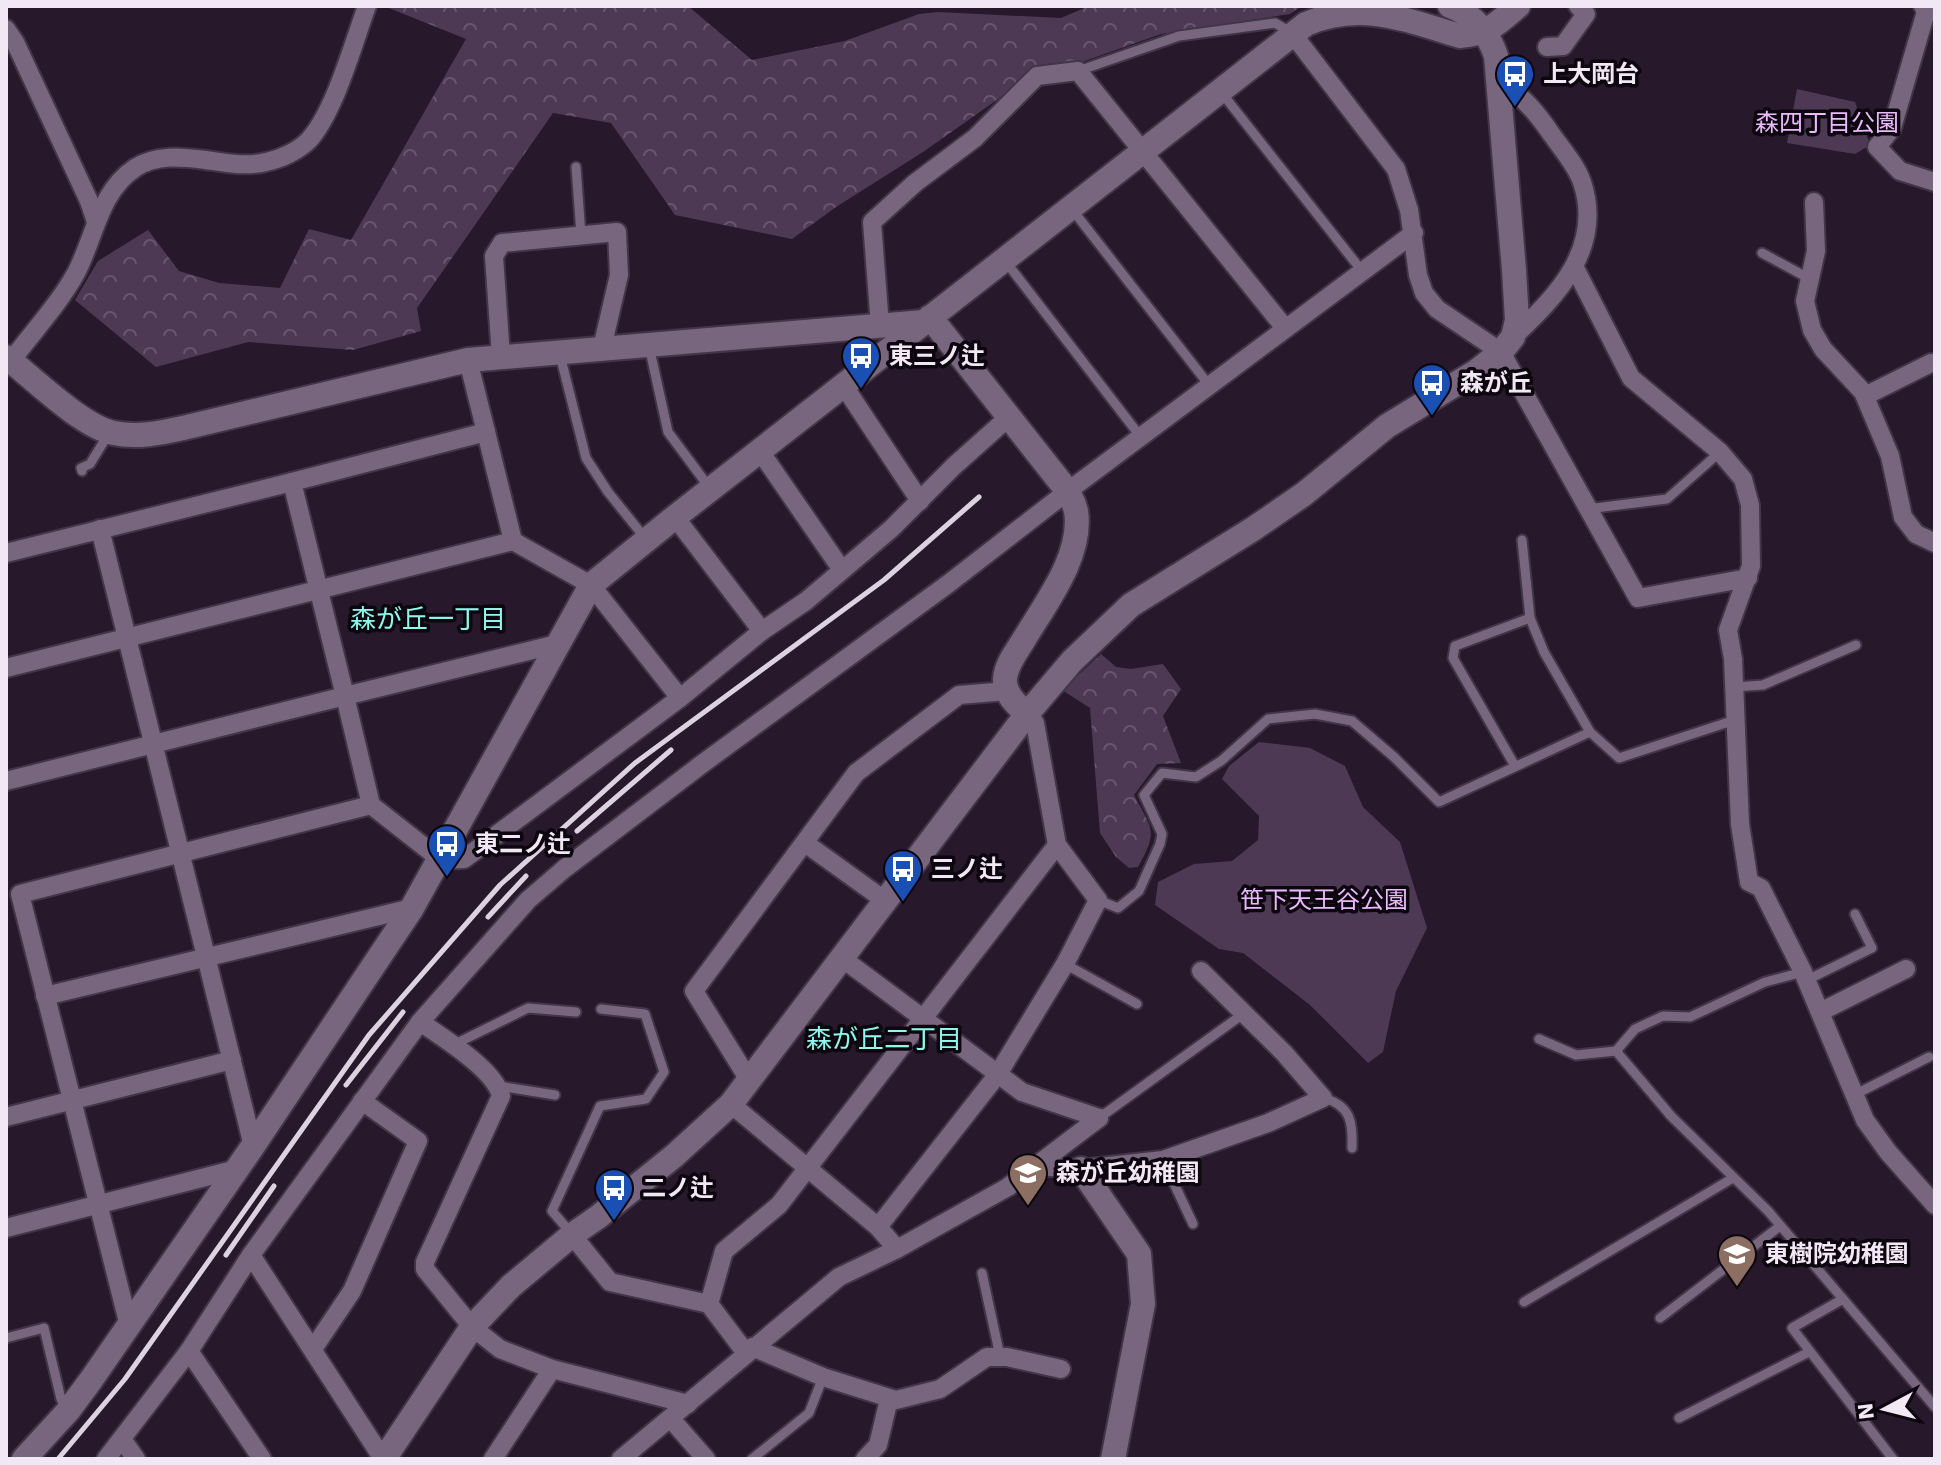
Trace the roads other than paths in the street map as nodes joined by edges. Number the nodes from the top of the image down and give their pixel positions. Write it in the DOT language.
graph roads {
  1 [pos="367,6"];
  2 [pos="1450,6"];
  3 [pos="1518,6"];
  4 [pos="1578,6"];
  5 [pos="1923,6"];
  6 [pos="6,29"];
  7 [pos="1292,33"];
  8 [pos="1484,33"];
  9 [pos="1547,47"];
  10 [pos="1078,71"];
  11 [pos="1499,83"];
  12 [pos="1220,91"];
  13 [pos="1142,151"];
  14 [pos="576,167"];
  15 [pos="1935,182"];
  16 [pos="1814,202"];
  17 [pos="1070,208"];
  18 [pos="96,222"];
  19 [pos="1414,233"];
  20 [pos="581,236"];
  21 [pos="1762,253"];
  22 [pos="1004,259"];
  23 [pos="1575,268"];
  24 [pos="1362,271"];
  25 [pos="1810,279"];
  26 [pos="927,320"];
  27 [pos="880,326"];
  28 [pos="1285,328"];
  29 [pos="648,345"];
  30 [pos="1507,345"];
  31 [pos="602,348"];
  32 [pos="560,352"];
  33 [pos="501,357"];
  34 [pos="9,359"];
  35 [pos="468,360"];
  36 [pos="1931,363"];
  37 [pos="1209,385"];
  38 [pos="844,386"];
  39 [pos="1865,396"];
  40 [pos="1010,416"];
  41 [pos="486,432"];
  42 [pos="109,433"];
  43 [pos="1140,436"];
  44 [pos="760,451"];
  45 [pos="1720,452"];
  46 [pos="82,471"];
  47 [pos="292,482"];
  48 [pos="711,490"];
  49 [pos="1068,491"];
  50 [pos="920,501"];
  51 [pos="1587,509"];
  52 [pos="675,517"];
  53 [pos="100,529"];
  54 [pos="647,540"];
  55 [pos="1522,540"];
  56 [pos="513,541"];
  57 [pos="1935,543"];
  58 [pos="6,553"];
  59 [pos="842,570"];
  60 [pos="1748,578"];
  61 [pos="591,585"];
  62 [pos="319,590"];
  63 [pos="1530,618"];
  64 [pos="762,631"];
  65 [pos="126,637"];
  66 [pos="557,644"];
  67 [pos="1856,645"];
  68 [pos="6,668"];
  69 [pos="1734,687"];
  70 [pos="1007,691"];
  71 [pos="345,696"];
  72 [pos="680,698"];
  73 [pos="1027,714"];
  74 [pos="1735,720"];
  75 [pos="1590,732"];
  76 [pos="153,744"];
  77 [pos="1515,766"];
  78 [pos="6,781"];
  79 [pos="371,805"];
  80 [pos="805,843"];
  81 [pos="1057,845"];
  82 [pos="180,852"];
  83 [pos="441,860"];
  84 [pos="1098,900"];
  85 [pos="887,902"];
  86 [pos="412,908"];
  87 [pos="1855,914"];
  88 [pos="206,958"];
  89 [pos="843,959"];
  90 [pos="1065,964"];
  91 [pos="1906,969"];
  92 [pos="1201,971"];
  93 [pos="1805,976"];
  94 [pos="45,996"];
  95 [pos="1137,1004"];
  96 [pos="601,1009"];
  97 [pos="576,1012"];
  98 [pos="1820,1012"];
  99 [pos="1243,1014"];
  100 [pos="923,1017"];
  101 [pos="420,1022"];
  102 [pos="1539,1039"];
  103 [pos="453,1045"];
  104 [pos="1616,1051"];
  105 [pos="1929,1057"];
  106 [pos="232,1060"];
  107 [pos="998,1074"];
  108 [pos="749,1080"];
  109 [pos="499,1086"];
  110 [pos="555,1095"];
  111 [pos="1854,1095"];
  112 [pos="1323,1098"];
  113 [pos="72,1100"];
  114 [pos="362,1101"];
  115 [pos="731,1104"];
  116 [pos="6,1117"];
  117 [pos="1099,1118"];
  118 [pos="253,1146"];
  119 [pos="1352,1148"];
  120 [pos="1163,1160"];
  121 [pos="1037,1166"];
  122 [pos="808,1167"];
  123 [pos="237,1169"];
  124 [pos="1081,1169"];
  125 [pos="1733,1178"];
  126 [pos="1935,1205"];
  127 [pos="98,1206"];
  128 [pos="1193,1224"];
  129 [pos="1780,1226"];
  130 [pos="878,1227"];
  131 [pos="6,1228"];
  132 [pos="572,1235"];
  133 [pos="897,1249"];
  134 [pos="251,1255"];
  135 [pos="982,1273"];
  136 [pos="1843,1299"];
  137 [pos="1524,1302"];
  138 [pos="709,1304"];
  139 [pos="1660,1318"];
  140 [pos="129,1326"];
  141 [pos="472,1327"];
  142 [pos="6,1338"];
  143 [pos="313,1349"];
  144 [pos="749,1350"];
  145 [pos="189,1351"];
  146 [pos="1809,1352"];
  147 [pos="1000,1356"];
  148 [pos="552,1369"];
  149 [pos="1061,1369"];
  150 [pos="823,1377"];
  151 [pos="889,1399"];
  152 [pos="688,1404"];
  153 [pos="1935,1407"];
  154 [pos="68,1411"];
  155 [pos="1679,1418"];
  156 [pos="671,1419"];
  157 [pos="122,1439"];
  158 [pos="24,1459"];
  159 [pos="106,1459"];
  160 [pos="136,1459"];
  161 [pos="262,1459"];
  162 [pos="384,1459"];
  163 [pos="493,1459"];
  164 [pos="621,1459"];
  165 [pos="706,1459"];
  166 [pos="752,1459"];
  167 [pos="865,1459"];
  168 [pos="1113,1459"];
  169 [pos="1893,1459"];
  1 -- 18 [label="street"];
  2 -- 8 [label="street"];
  3 -- 8 [label="street"];
  4 -- 9 [label="street"];
  5 -- 15 [label="street"];
  6 -- 18 [label="street"];
  7 -- 8 [label="street"];
  7 -- 10 [label="lane"];
  7 -- 12 [label="street"];
  7 -- 19 [label="street"];
  8 -- 11 [label="street"];
  10 -- 13 [label="street"];
  10 -- 27 [label="street"];
  11 -- 23 [label="street"];
  11 -- 30 [label="street"];
  12 -- 13 [label="street"];
  12 -- 24 [label="lane"];
  13 -- 17 [label="street"];
  13 -- 28 [label="street"];
  14 -- 20 [label="lane"];
  16 -- 25 [label="street"];
  17 -- 22 [label="street"];
  17 -- 37 [label="lane"];
  18 -- 34 [label="street"];
  19 -- 24 [label="street"];
  19 -- 30 [label="street"];
  20 -- 31 [label="street"];
  20 -- 33 [label="street"];
  21 -- 25 [label="lane"];
  22 -- 26 [label="street"];
  22 -- 43 [label="lane"];
  23 -- 30 [label="street"];
  23 -- 45 [label="street"];
  24 -- 28 [label="street"];
  25 -- 39 [label="street"];
  26 -- 27 [label="street"];
  26 -- 38 [label="street"];
  26 -- 40 [label="street"];
  27 -- 29 [label="street"];
  28 -- 37 [label="street"];
  29 -- 31 [label="street"];
  29 -- 48 [label="lane"];
  30 -- 51 [label="street"];
  30 -- 73 [label="street"];
  31 -- 32 [label="street"];
  32 -- 33 [label="street"];
  32 -- 54 [label="lane"];
  33 -- 35 [label="street"];
  34 -- 42 [label="street"];
  35 -- 41 [label="street"];
  35 -- 42 [label="street"];
  36 -- 39 [label="street"];
  37 -- 43 [label="street"];
  38 -- 44 [label="street"];
  38 -- 50 [label="street"];
  39 -- 57 [label="street"];
  40 -- 49 [label="street"];
  40 -- 50 [label="street"];
  41 -- 47 [label="street"];
  41 -- 56 [label="street"];
  42 -- 46 [label="lane"];
  43 -- 49 [label="street"];
  44 -- 48 [label="street"];
  44 -- 59 [label="street"];
  45 -- 51 [label="lane"];
  45 -- 60 [label="street"];
  47 -- 53 [label="street"];
  47 -- 62 [label="street"];
  48 -- 52 [label="street"];
  49 -- 70 [label="street"];
  49 -- 101 [label="street"];
  50 -- 59 [label="street"];
  51 -- 60 [label="street"];
  52 -- 54 [label="street"];
  52 -- 64 [label="street"];
  53 -- 58 [label="street"];
  53 -- 65 [label="street"];
  54 -- 61 [label="street"];
  55 -- 63 [label="lane"];
  56 -- 61 [label="street"];
  56 -- 62 [label="street"];
  59 -- 64 [label="street"];
  60 -- 69 [label="street"];
  61 -- 66 [label="street"];
  61 -- 72 [label="street"];
  62 -- 65 [label="street"];
  62 -- 71 [label="street"];
  63 -- 75 [label="lane"];
  63 -- 77 [label="lane"];
  64 -- 72 [label="street"];
  65 -- 68 [label="street"];
  65 -- 76 [label="street"];
  66 -- 71 [label="street"];
  66 -- 83 [label="street"];
  67 -- 69 [label="lane"];
  69 -- 74 [label="street"];
  70 -- 73 [label="street"];
  70 -- 80 [label="street"];
  71 -- 76 [label="street"];
  71 -- 79 [label="street"];
  72 -- 83 [label="street"];
  73 -- 81 [label="street"];
  73 -- 85 [label="street"];
  74 -- 75 [label="lane"];
  74 -- 93 [label="street"];
  75 -- 77 [label="lane"];
  76 -- 78 [label="street"];
  76 -- 82 [label="street"];
  77 -- 84 [label="lane"];
  79 -- 82 [label="street"];
  79 -- 83 [label="street"];
  80 -- 85 [label="street"];
  80 -- 108 [label="street"];
  81 -- 84 [label="street"];
  81 -- 100 [label="street"];
  82 -- 88 [label="street"];
  82 -- 94 [label="street"];
  83 -- 86 [label="street"];
  84 -- 90 [label="street"];
  85 -- 89 [label="street"];
  86 -- 88 [label="street"];
  86 -- 118 [label="street"];
  87 -- 93 [label="lane"];
  88 -- 94 [label="street"];
  88 -- 106 [label="street"];
  89 -- 100 [label="street"];
  89 -- 108 [label="street"];
  90 -- 95 [label="lane"];
  90 -- 107 [label="street"];
  91 -- 98 [label="street"];
  92 -- 99 [label="street"];
  93 -- 98 [label="street"];
  93 -- 104 [label="lane"];
  94 -- 113 [label="street"];
  96 -- 132 [label="lane"];
  97 -- 103 [label="lane"];
  98 -- 111 [label="street"];
  99 -- 112 [label="street"];
  99 -- 117 [label="lane"];
  100 -- 107 [label="street"];
  100 -- 122 [label="street"];
  101 -- 103 [label="street"];
  101 -- 114 [label="street"];
  102 -- 104 [label="lane"];
  103 -- 109 [label="street"];
  104 -- 125 [label="lane"];
  105 -- 111 [label="lane"];
  106 -- 113 [label="street"];
  106 -- 118 [label="street"];
  107 -- 117 [label="street"];
  107 -- 130 [label="street"];
  108 -- 115 [label="street"];
  109 -- 110 [label="lane"];
  109 -- 141 [label="street"];
  111 -- 126 [label="street"];
  112 -- 119 [label="lane"];
  112 -- 120 [label="street"];
  113 -- 116 [label="street"];
  113 -- 127 [label="street"];
  114 -- 134 [label="street"];
  114 -- 143 [label="street"];
  115 -- 122 [label="street"];
  115 -- 132 [label="street"];
  117 -- 121 [label="street"];
  118 -- 123 [label="street"];
  120 -- 124 [label="street"];
  120 -- 128 [label="lane"];
  121 -- 124 [label="street"];
  121 -- 133 [label="street"];
  122 -- 130 [label="street"];
  122 -- 138 [label="street"];
  123 -- 127 [label="street"];
  123 -- 140 [label="street"];
  124 -- 168 [label="street"];
  125 -- 129 [label="lane"];
  125 -- 137 [label="lane"];
  127 -- 131 [label="street"];
  127 -- 140 [label="street"];
  129 -- 136 [label="lane"];
  129 -- 139 [label="lane"];
  130 -- 133 [label="street"];
  132 -- 138 [label="street"];
  132 -- 141 [label="street"];
  133 -- 144 [label="street"];
  134 -- 143 [label="street"];
  134 -- 145 [label="street"];
  135 -- 147 [label="lane"];
  136 -- 146 [label="lane"];
  136 -- 153 [label="lane"];
  138 -- 144 [label="street"];
  140 -- 154 [label="street"];
  141 -- 148 [label="street"];
  141 -- 162 [label="street"];
  142 -- 154 [label="lane"];
  143 -- 162 [label="street"];
  144 -- 150 [label="street"];
  144 -- 152 [label="street"];
  145 -- 157 [label="street"];
  145 -- 161 [label="street"];
  146 -- 155 [label="lane"];
  146 -- 169 [label="lane"];
  147 -- 149 [label="street"];
  147 -- 151 [label="street"];
  148 -- 152 [label="street"];
  148 -- 163 [label="street"];
  150 -- 151 [label="street"];
  150 -- 166 [label="lane"];
  151 -- 167 [label="street"];
  152 -- 156 [label="street"];
  154 -- 158 [label="street"];
  156 -- 164 [label="street"];
  156 -- 165 [label="street"];
  157 -- 159 [label="street"];
  157 -- 160 [label="street"];
}
